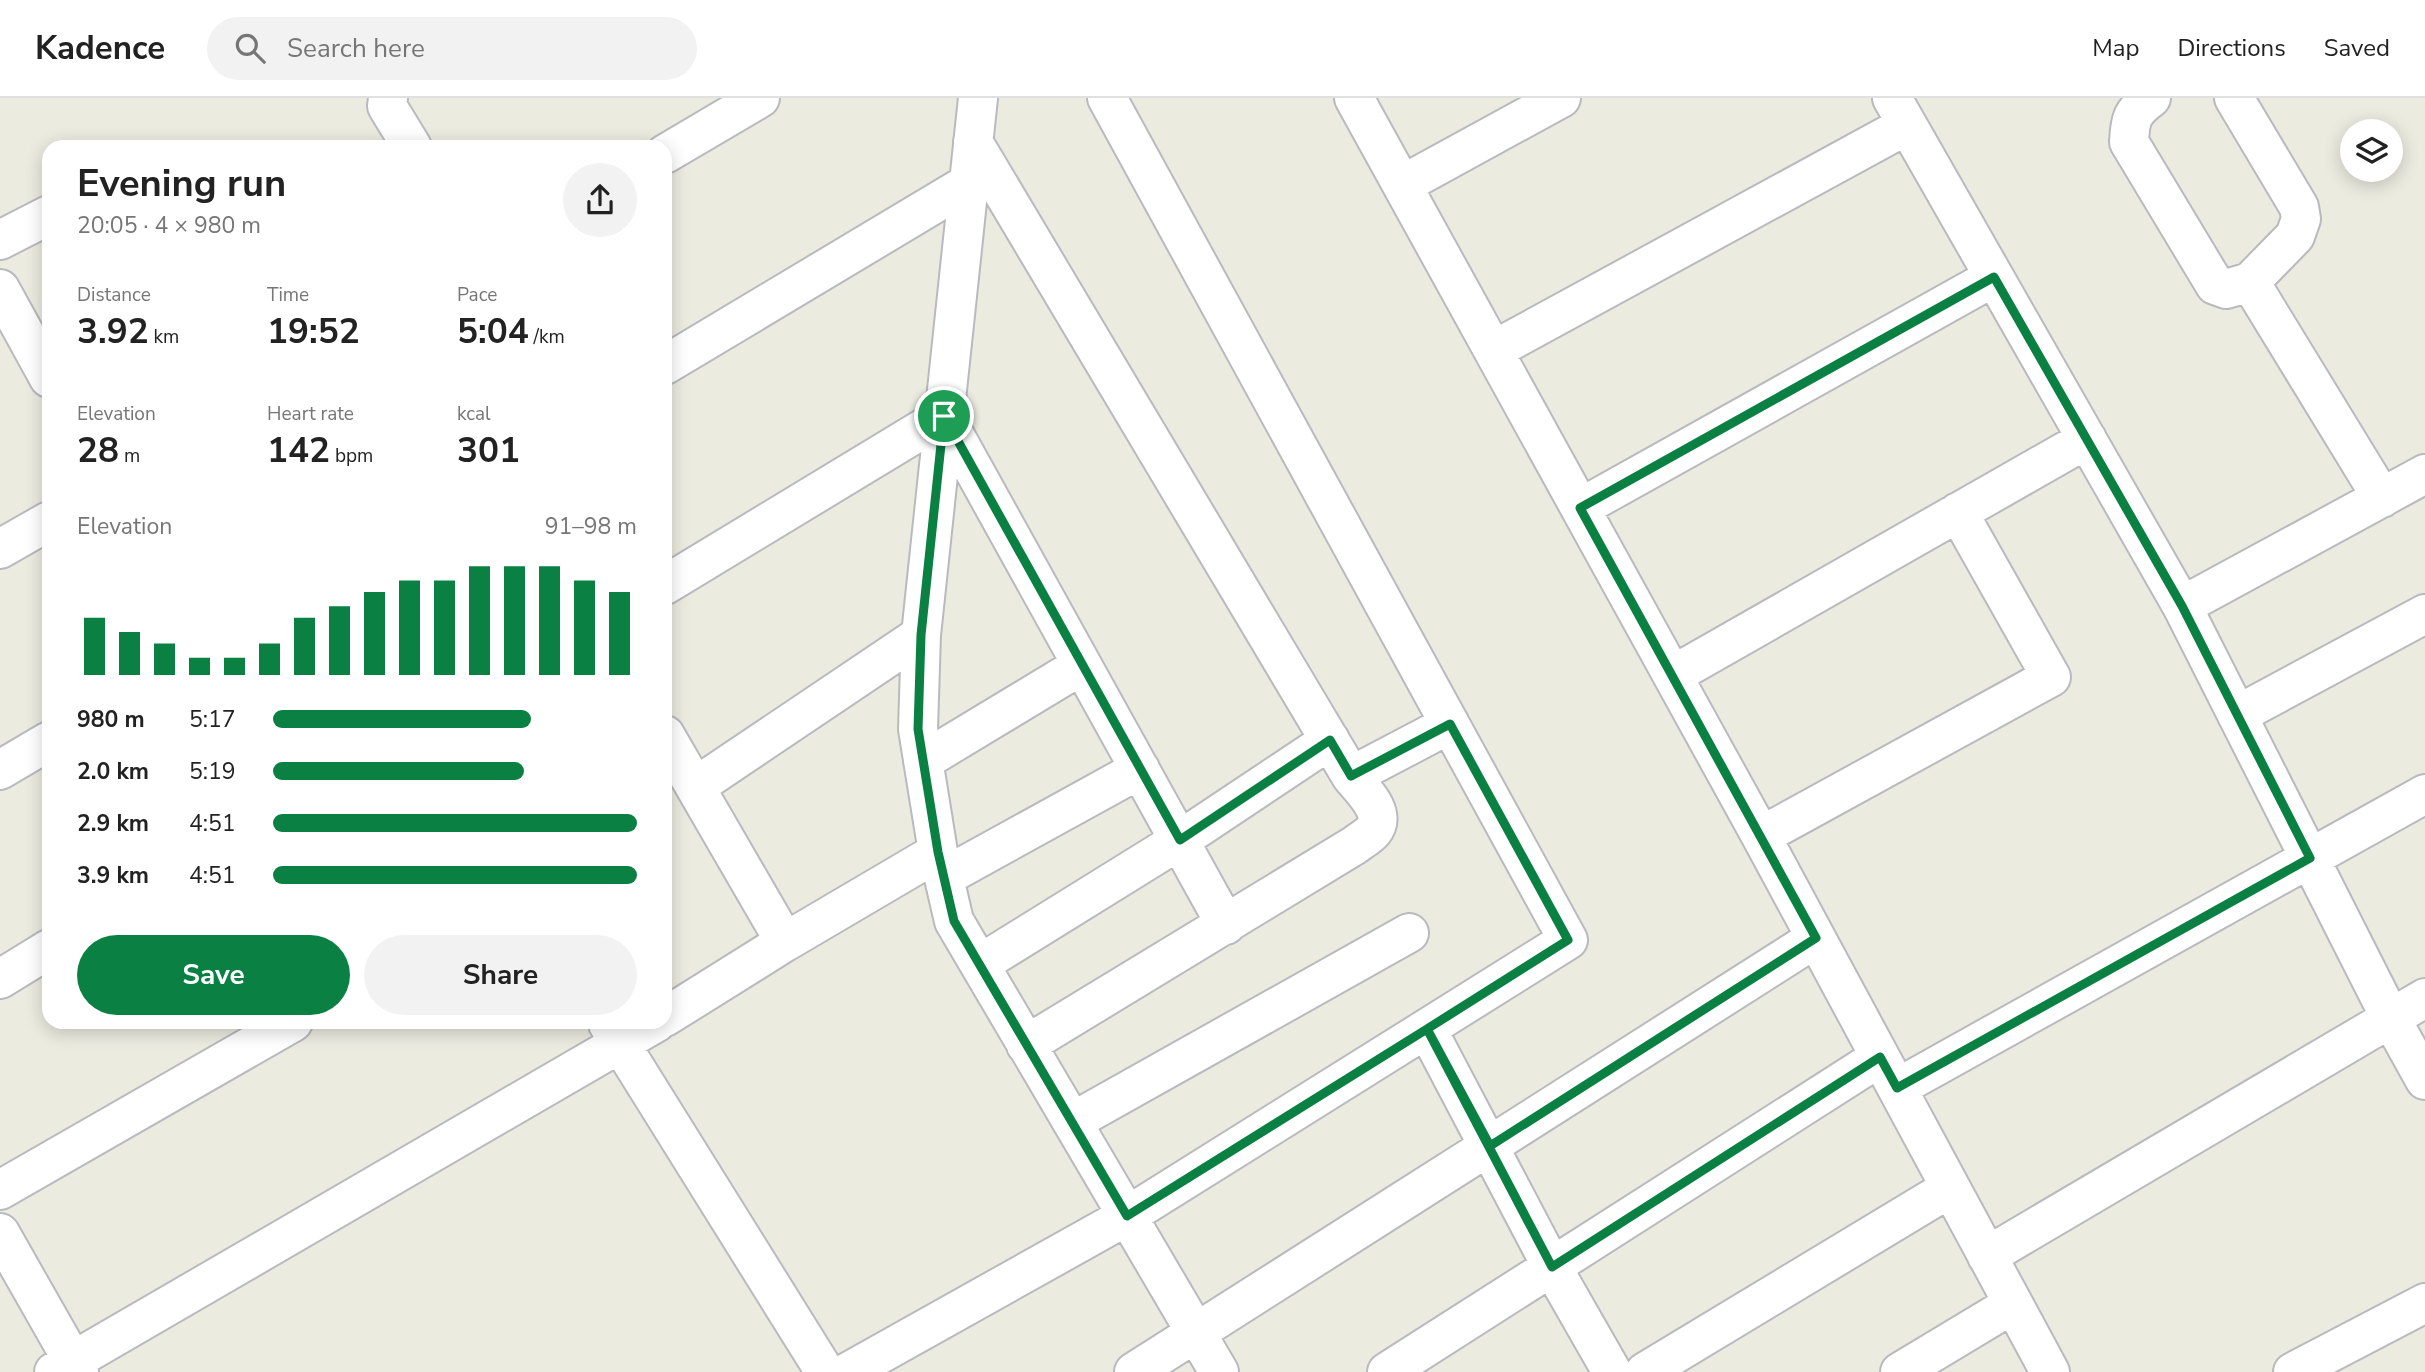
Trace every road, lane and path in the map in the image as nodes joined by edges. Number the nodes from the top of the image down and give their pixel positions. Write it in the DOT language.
graph roads {
  1 [pos="388,98"];
  2 [pos="760,98"];
  3 [pos="978,98"];
  4 [pos="1107,98"];
  5 [pos="1354,98"];
  6 [pos="1561,98"];
  7 [pos="2151,98"];
  8 [pos="2234,98"];
  9 [pos="1900,111"];
  10 [pos="408,140"];
  11 [pos="973,142"];
  12 [pos="672,150"];
  13 [pos="969,183"];
  14 [pos="1402,185"];
  15 [pos="42,219"];
  16 [pos="0,240"];
  17 [pos="1994,277"];
  18 [pos="2250,282"];
  19 [pos="0,289"];
  20 [pos="1494,350"];
  21 [pos="672,356"];
  22 [pos="42,365"];
  23 [pos="944,416"];
  24 [pos="2087,439"];
  25 [pos="2425,474"];
  26 [pos="2382,498"];
  27 [pos="1580,508"];
  28 [pos="1958,512"];
  29 [pos="42,525"];
  30 [pos="0,549"];
  31 [pos="672,581"];
  32 [pos="2182,606"];
  33 [pos="2425,614"];
  34 [pos="921,635"];
  35 [pos="1082,665"];
  36 [pos="1673,675"];
  37 [pos="2237,715"];
  38 [pos="1450,724"];
  39 [pos="1330,740"];
  40 [pos="42,745"];
  41 [pos="672,747"];
  42 [pos="923,761"];
  43 [pos="1140,769"];
  44 [pos="0,770"];
  45 [pos="1351,776"];
  46 [pos="695,786"];
  47 [pos="2425,794"];
  48 [pos="1760,836"];
  49 [pos="1180,840"];
  50 [pos="2310,858"];
  51 [pos="941,865"];
  52 [pos="1226,925"];
  53 [pos="1409,933"];
  54 [pos="1816,938"];
  55 [pos="785,942"];
  56 [pos="42,953"];
  57 [pos="980,964"];
  58 [pos="0,979"];
  59 [pos="2425,998"];
  60 [pos="672,1013"];
  61 [pos="2390,1017"];
  62 [pos="280,1029"];
  63 [pos="632,1029"];
  64 [pos="1427,1029"];
  65 [pos="614,1034"];
  66 [pos="1026,1045"];
  67 [pos="1888,1073"];
  68 [pos="2425,1080"];
  69 [pos="1072,1122"];
  70 [pos="1490,1146"];
  71 [pos="1950,1188"];
  72 [pos="0,1190"];
  73 [pos="1127,1216"];
  74 [pos="0,1233"];
  75 [pos="1987,1256"];
  76 [pos="1552,1267"];
  77 [pos="2425,1303"];
  78 [pos="2013,1304"];
  79 [pos="1196,1333"];
  80 [pos="68,1368"];
  81 [pos="825,1372"];
  82 [pos="848,1372"];
  83 [pos="1134,1372"];
  84 [pos="1219,1372"];
  85 [pos="1387,1372"];
  86 [pos="1612,1372"];
  87 [pos="1645,1372"];
  88 [pos="1900,1372"];
  89 [pos="2050,1372"];
  90 [pos="2293,1372"];
  1 -- 10 [label="street"];
  2 -- 12 [label="street"];
  3 -- 11 [label="street"];
  4 -- 38 [label="street"];
  5 -- 14 [label="street"];
  6 -- 14 [label="street"];
  7 -- 18 [label="street"];
  8 -- 18 [label="street"];
  9 -- 17 [label="street"];
  9 -- 20 [label="street"];
  11 -- 13 [label="street"];
  11 -- 39 [label="street"];
  13 -- 21 [label="street"];
  13 -- 23 [label="street"];
  14 -- 20 [label="street"];
  15 -- 16 [label="street"];
  17 -- 24 [label="street"];
  17 -- 27 [label="street"];
  18 -- 26 [label="street"];
  19 -- 22 [label="street"];
  20 -- 27 [label="street"];
  23 -- 31 [label="street"];
  23 -- 34 [label="street"];
  23 -- 35 [label="street"];
  24 -- 28 [label="street"];
  24 -- 32 [label="street"];
  25 -- 26 [label="street"];
  26 -- 32 [label="street"];
  27 -- 36 [label="street"];
  28 -- 36 [label="street"];
  28 -- 48 [label="street"];
  29 -- 30 [label="street"];
  32 -- 37 [label="street"];
  33 -- 37 [label="street"];
  34 -- 42 [label="street"];
  34 -- 46 [label="street"];
  35 -- 42 [label="street"];
  35 -- 43 [label="street"];
  36 -- 48 [label="street"];
  37 -- 50 [label="street"];
  38 -- 45 [label="street"];
  38 -- 64 [label="street"];
  39 -- 45 [label="street"];
  39 -- 49 [label="street"];
  40 -- 44 [label="street"];
  41 -- 46 [label="street"];
  42 -- 51 [label="street"];
  43 -- 49 [label="street"];
  43 -- 51 [label="street"];
  45 -- 52 [label="street"];
  46 -- 55 [label="street"];
  47 -- 50 [label="street"];
  48 -- 54 [label="street"];
  49 -- 52 [label="street"];
  49 -- 57 [label="street"];
  50 -- 61 [label="street"];
  50 -- 67 [label="street"];
  51 -- 55 [label="street"];
  51 -- 57 [label="street"];
  52 -- 66 [label="street"];
  53 -- 69 [label="street"];
  54 -- 67 [label="street"];
  54 -- 70 [label="street"];
  55 -- 60 [label="street"];
  56 -- 58 [label="street"];
  57 -- 66 [label="street"];
  59 -- 61 [label="street"];
  61 -- 68 [label="street"];
  61 -- 75 [label="street"];
  62 -- 72 [label="street"];
  63 -- 65 [label="street"];
  64 -- 70 [label="street"];
  64 -- 73 [label="street"];
  65 -- 80 [label="street"];
  65 -- 81 [label="street"];
  66 -- 69 [label="street"];
  67 -- 71 [label="street"];
  67 -- 76 [label="street"];
  69 -- 73 [label="street"];
  70 -- 76 [label="street"];
  70 -- 79 [label="street"];
  71 -- 75 [label="street"];
  71 -- 87 [label="street"];
  73 -- 79 [label="street"];
  73 -- 82 [label="street"];
  74 -- 80 [label="street"];
  75 -- 78 [label="street"];
  76 -- 85 [label="street"];
  76 -- 86 [label="street"];
  77 -- 90 [label="street"];
  78 -- 88 [label="street"];
  78 -- 89 [label="street"];
  79 -- 83 [label="street"];
  79 -- 84 [label="street"];
}
